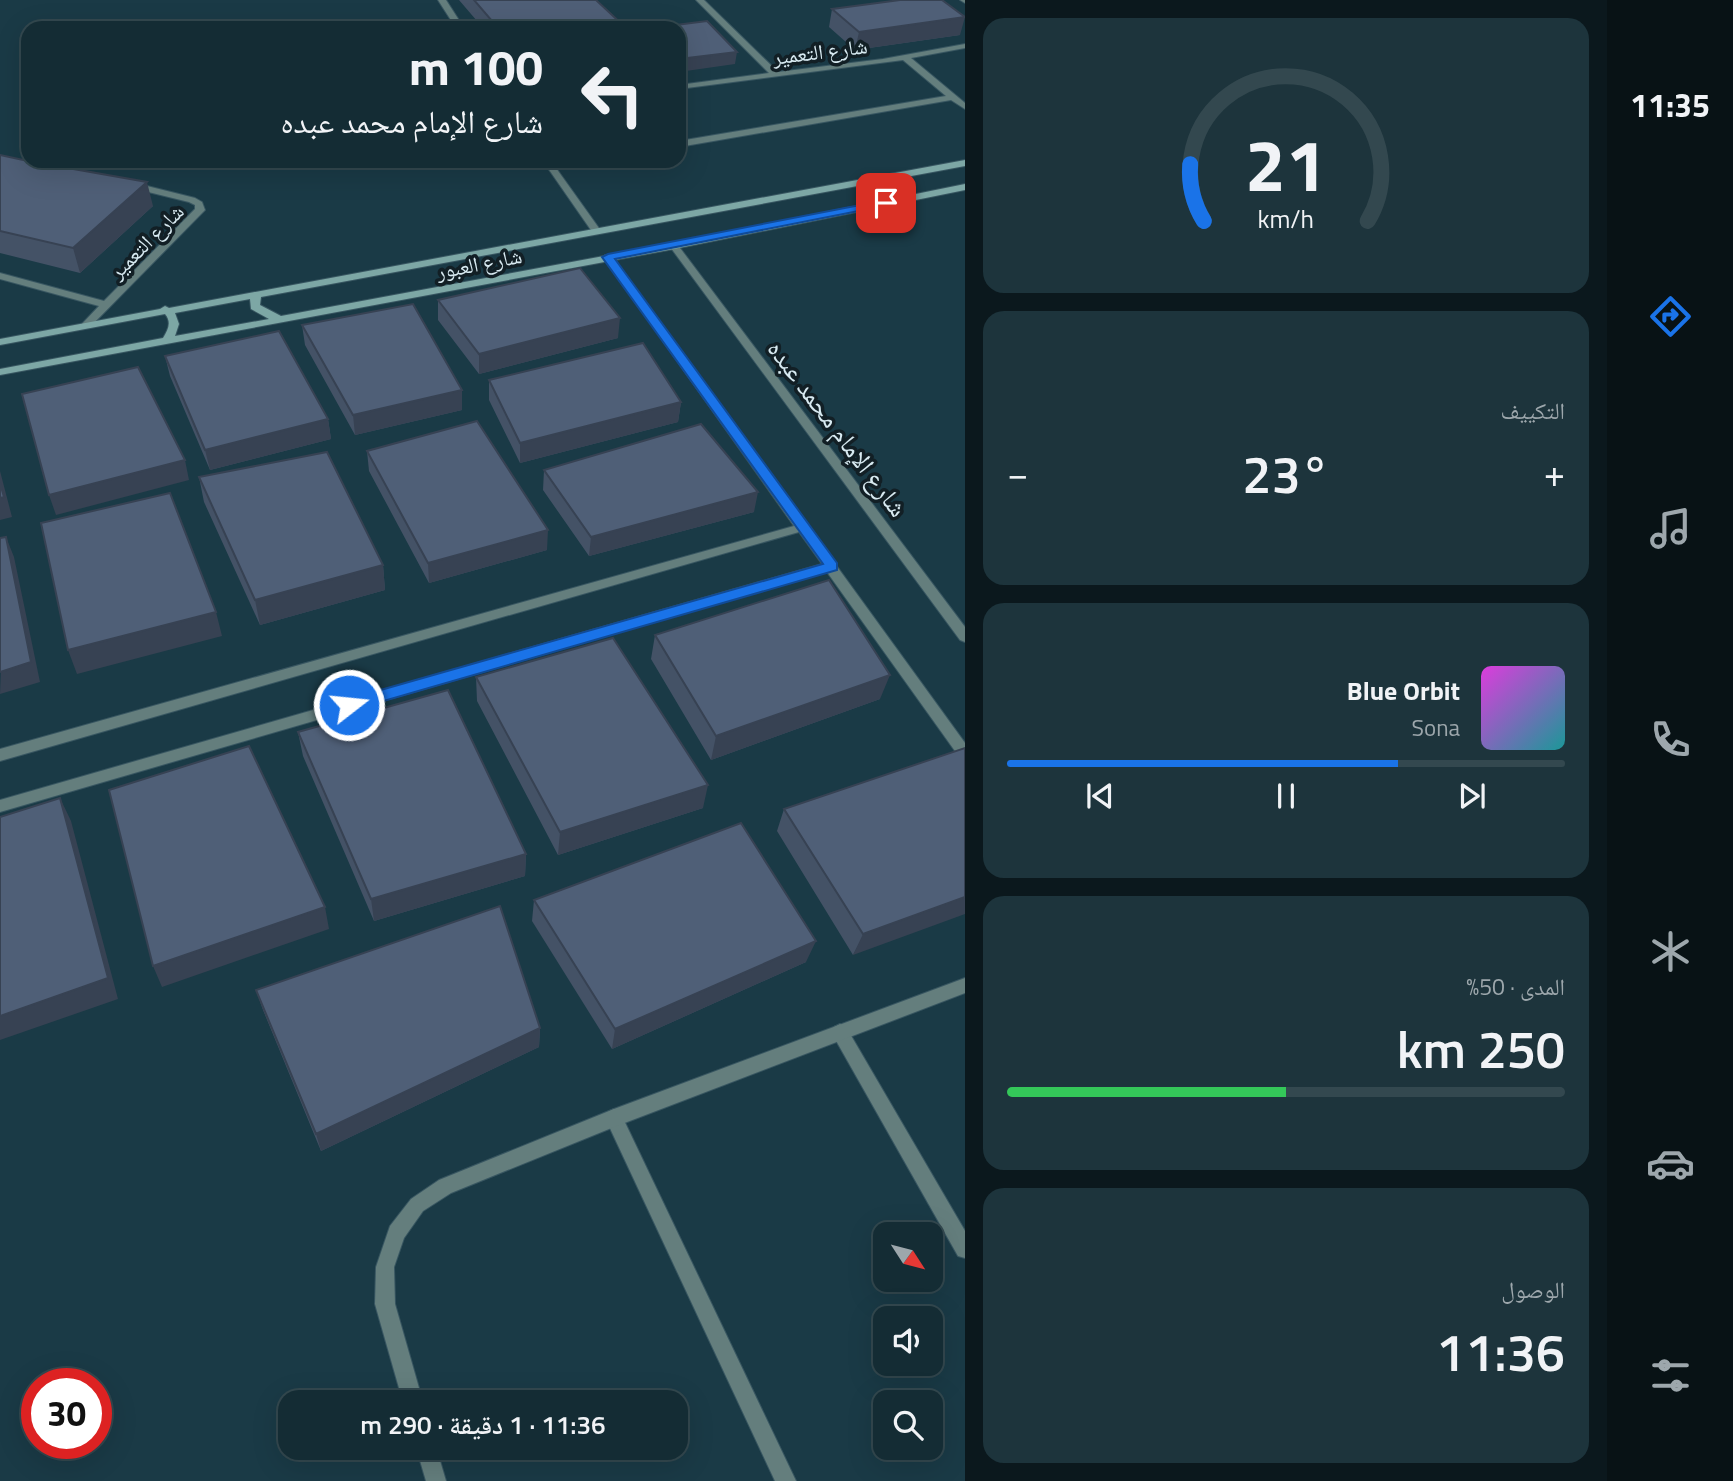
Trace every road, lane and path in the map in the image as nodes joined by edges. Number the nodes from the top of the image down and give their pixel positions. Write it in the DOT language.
graph roads {
  1 [pos="442,0"];
  2 [pos="700,0"];
  3 [pos="456,21"];
  4 [pos="965,46"];
  5 [pos="905,57"];
  6 [pos="775,74"];
  7 [pos="686,86"];
  8 [pos="953,97"];
  9 [pos="965,107"];
  10 [pos="686,143"];
  11 [pos="965,163"];
  12 [pos="553,168"];
  13 [pos="117,182"];
  14 [pos="965,187"];
  15 [pos="596,230"];
  16 [pos="674,246"];
  17 [pos="608,257"];
  18 [pos="0,276"];
  19 [pos="258,293"];
  20 [pos="106,305"];
  21 [pos="165,309"];
  22 [pos="280,320"];
  23 [pos="85,326"];
  24 [pos="167,341"];
  25 [pos="0,342"];
  26 [pos="0,372"];
  27 [pos="804,527"];
  28 [pos="832,566"];
  29 [pos="965,637"];
  30 [pos="965,754"];
  31 [pos="0,755"];
  32 [pos="0,806"];
  33 [pos="965,985"];
  34 [pos="840,1032"];
  35 [pos="614,1118"];
  36 [pos="965,1249"];
  37 [pos="410,1390"];
  38 [pos="430,1460"];
  39 [pos="436,1481"];
  40 [pos="786,1481"];
  1 -- 3 [label="street"];
  2 -- 6 [label="street"];
  4 -- 5 [label="street, شارع التعمير"];
  5 -- 6 [label="street, شارع التعمير"];
  5 -- 8 [label="street"];
  6 -- 7 [label="street, شارع التعمير"];
  8 -- 9 [label="street"];
  8 -- 10 [label="street"];
  11 -- 15 [label="street, شارع العبور"];
  12 -- 15 [label="street"];
  13 -- 20 [label="street, شارع التعمير"];
  14 -- 16 [label="street, شارع العبور"];
  15 -- 19 [label="street, شارع العبور"];
  16 -- 17 [label="street, شارع العبور"];
  16 -- 29 [label="street, شارع الإمام محمد عبده"];
  17 -- 22 [label="street, شارع العبور"];
  17 -- 27 [label="street"];
  18 -- 20 [label="street"];
  19 -- 21 [label="street, شارع العبور"];
  19 -- 22 [label="street"];
  20 -- 23 [label="street, شارع التعمير"];
  21 -- 23 [label="street, شارع العبور"];
  21 -- 24 [label="street"];
  22 -- 24 [label="street, شارع العبور"];
  23 -- 25 [label="street, شارع العبور"];
  24 -- 26 [label="street, شارع العبور"];
  27 -- 28 [label="street"];
  27 -- 31 [label="street"];
  28 -- 30 [label="street"];
  28 -- 32 [label="street"];
  33 -- 34 [label="street"];
  34 -- 35 [label="street"];
  34 -- 36 [label="street"];
  35 -- 37 [label="street"];
  35 -- 40 [label="street"];
  38 -- 39 [label="street"];
}
